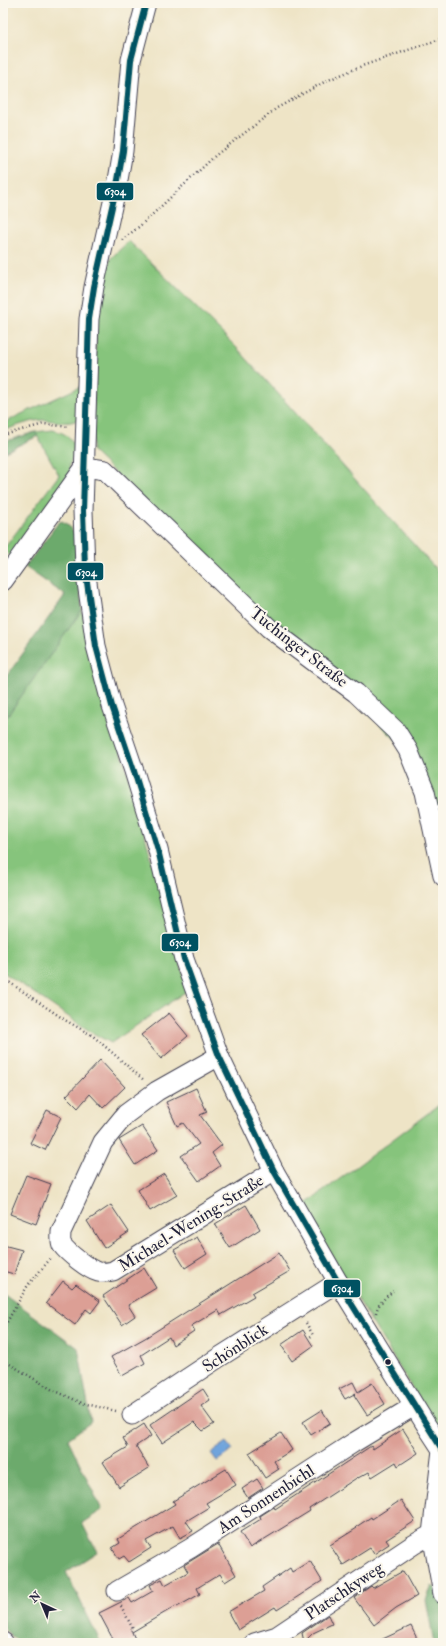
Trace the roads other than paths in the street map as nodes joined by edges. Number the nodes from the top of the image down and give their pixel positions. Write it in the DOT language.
graph roads {
  1 [pos="146,3"];
  2 [pos="85,467"];
  3 [pos="3,581"];
  4 [pos="443,876"];
  5 [pos="219,1056"];
  6 [pos="274,1171"];
  7 [pos="338,1282"];
  8 [pos="414,1406"];
  9 [pos="132,1415"];
  10 [pos="442,1450"];
  11 [pos="432,1534"];
  12 [pos="117,1591"];
  13 [pos="443,1594"];
  14 [pos="254,1643"];
  1 -- 2 [label="street"];
  2 -- 3 [label="street"];
  2 -- 4 [label="street, Tuchinger Straße"];
  2 -- 5 [label="street"];
  5 -- 6 [label="street"];
  5 -- 6 [label="street, Michael-Wening-Straße"];
  6 -- 7 [label="street"];
  7 -- 8 [label="street"];
  7 -- 9 [label="street, Schönblick"];
  8 -- 10 [label="street"];
  8 -- 12 [label="street, Am Sonnenbichl"];
  10 -- 11 [label="street"];
  11 -- 13 [label="street"];
  11 -- 14 [label="street, Platschkyweg"];
}
